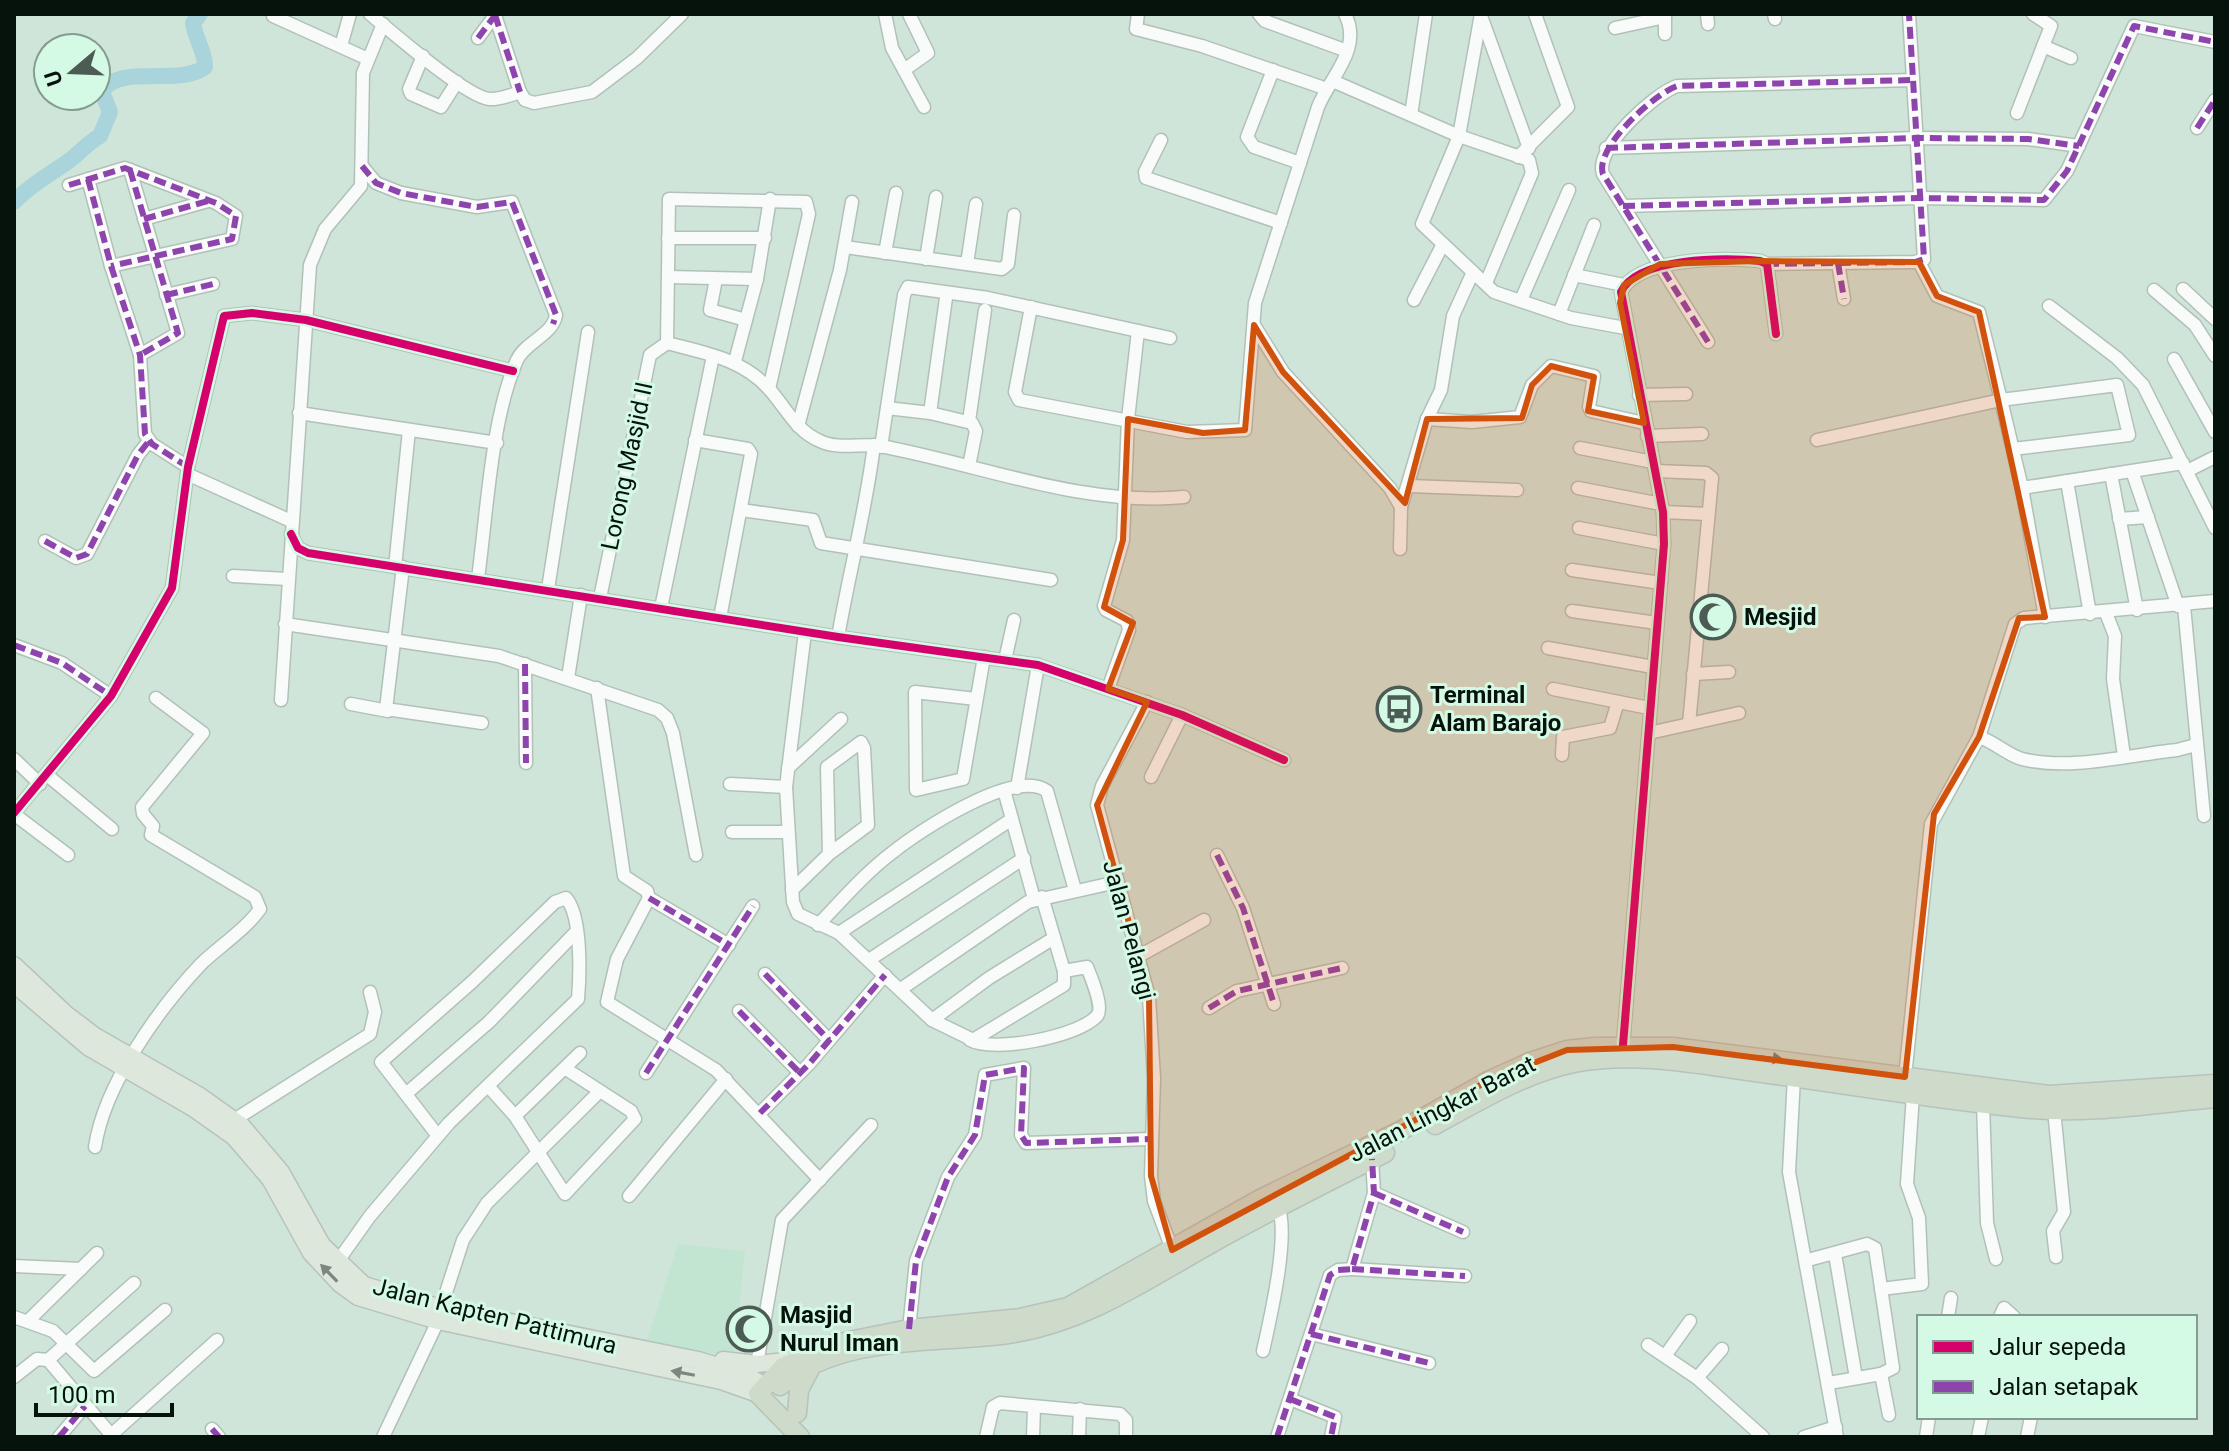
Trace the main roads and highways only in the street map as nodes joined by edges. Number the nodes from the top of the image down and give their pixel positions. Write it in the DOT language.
graph roads {
  1 [pos="14,965"];
  2 [pos="14,984"];
  3 [pos="126,1063"];
  4 [pos="1824,1073"];
  5 [pos="2215,1084"];
  6 [pos="1909,1085"];
  7 [pos="2215,1098"];
  8 [pos="1175,1256"];
  9 [pos="439,1314"];
  10 [pos="532,1335"];
  11 [pos="698,1360"];
  12 [pos="802,1364"];
  13 [pos="766,1393"];
  14 [pos="797,1413"];
  15 [pos="800,1437"];
  16 [pos="815,1437"];
  1 -- 3 [label="main road, Jalan Kapten Pattimura"];
  2 -- 3 [label="main road, Jalan Kapten Pattimura"];
  3 -- 9 [label="main road, Jalan Kapten Pattimura"];
  9 -- 3 [label="main road, Jalan Kapten Pattimura, one-way"];
  4 -- 6 [label="highway, Jalan Lingkar Barat"];
  4 -- 8 [label="highway, Jalan Lingkar Barat"];
  8 -- 4 [label="highway, Jalan Lingkar Barat, one-way"];
  5 -- 6 [label="highway, Jalan Lingkar Barat"];
  6 -- 7 [label="highway, Jalan Lingkar Barat"];
  8 -- 12 [label="highway, Jalan Lingkar Barat"];
  8 -- 12 [label="highway, Jalan Lingkar Barat"];
  9 -- 10 [label="main road, Jalan Kapten Pattimura"];
  10 -- 11 [label="main road, Jalan Kapten Pattimura"];
  13 -- 10 [label="main road, Jalan Kapten Pattimura, one-way"];
  11 -- 12 [label="main road"];
  11 -- 13 [label="main road, Jalan Kapten Pattimura"];
  12 -- 13 [label="highway, Jalan Lingkar Barat"];
  12 -- 14 [label="highway"];
  13 -- 14 [label="highway"];
  13 -- 15 [label="highway"];
  14 -- 16 [label="highway"];
}
